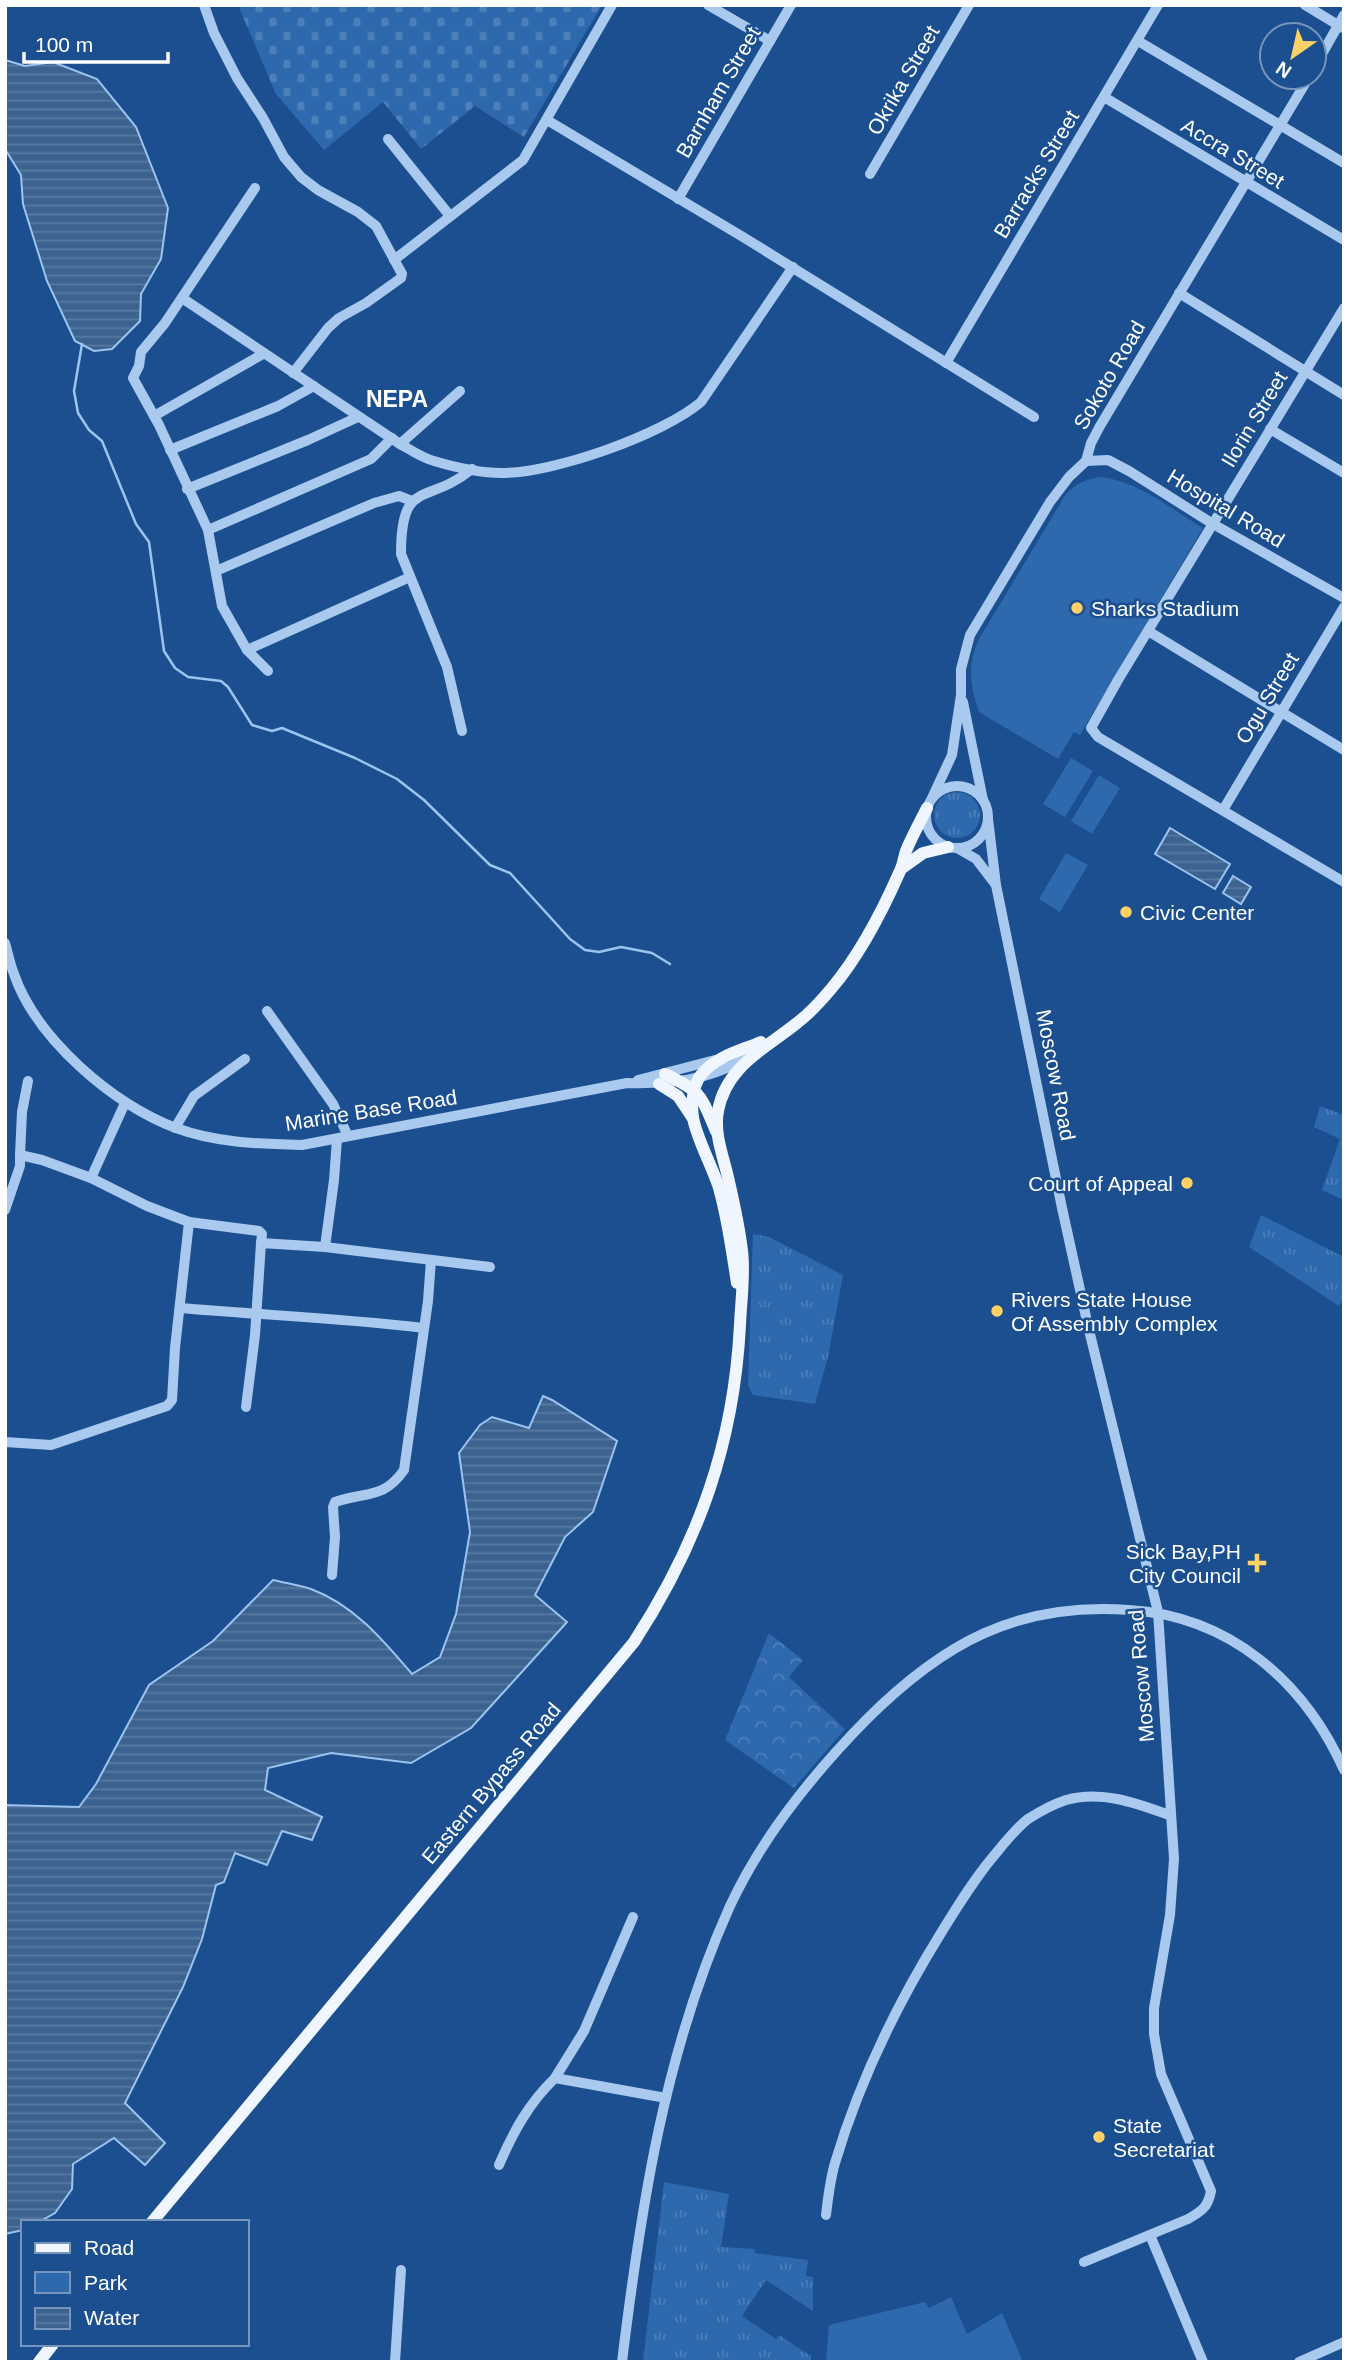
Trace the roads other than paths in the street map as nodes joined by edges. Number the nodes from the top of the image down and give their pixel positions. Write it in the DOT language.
graph roads {
  1 [pos="204,5"];
  2 [pos="612,5"];
  3 [pos="708,5"];
  4 [pos="791,5"];
  5 [pos="969,5"];
  6 [pos="1158,5"];
  7 [pos="1305,5"];
  8 [pos="1342,23"];
  9 [pos="770,41"];
  10 [pos="1138,41"];
  11 [pos="1328,46"];
  12 [pos="1301,91"];
  13 [pos="1104,97"];
  14 [pos="547,120"];
  15 [pos="1281,127"];
  16 [pos="388,139"];
  17 [pos="1344,163"];
  18 [pos="870,174"];
  19 [pos="1246,183"];
  20 [pos="255,188"];
  21 [pos="678,199"];
  22 [pos="450,216"];
  23 [pos="1344,240"];
  24 [pos="394,260"];
  25 [pos="793,267"];
  26 [pos="1180,293"];
  27 [pos="182,298"];
  28 [pos="1342,314"];
  29 [pos="263,354"];
  30 [pos="946,363"];
  31 [pos="1305,372"];
  32 [pos="292,373"];
  33 [pos="314,386"];
  34 [pos="460,391"];
  35 [pos="1344,395"];
  36 [pos="154,416"];
  37 [pos="358,416"];
  38 [pos="1034,417"];
  39 [pos="1270,429"];
  40 [pos="396,441"];
  41 [pos="170,450"];
  42 [pos="1086,461"];
  43 [pos="472,469"];
  44 [pos="1344,473"];
  45 [pos="187,489"];
  46 [pos="412,501"];
  47 [pos="1213,524"];
  48 [pos="208,530"];
  49 [pos="216,570"];
  50 [pos="410,577"];
  51 [pos="1344,598"];
  52 [pos="1344,607"];
  53 [pos="1148,631"];
  54 [pos="247,650"];
  55 [pos="268,671"];
  56 [pos="961,695"];
  57 [pos="1280,712"];
  58 [pos="462,731"];
  59 [pos="1344,750"];
  60 [pos="983,800"];
  61 [pos="930,803"];
  62 [pos="1223,810"];
  63 [pos="988,819"];
  64 [pos="952,848"];
  65 [pos="902,868"];
  66 [pos="1344,882"];
  67 [pos="996,885"];
  68 [pos="5,943"];
  69 [pos="267,1011"];
  70 [pos="778,1035"];
  71 [pos="751,1056"];
  72 [pos="721,1058"];
  73 [pos="246,1059"];
  74 [pos="662,1079"];
  75 [pos="29,1081"];
  76 [pos="697,1084"];
  77 [pos="125,1103"];
  78 [pos="693,1119"];
  79 [pos="175,1128"];
  80 [pos="717,1135"];
  81 [pos="348,1136"];
  82 [pos="337,1139"];
  83 [pos="20,1155"];
  84 [pos="91,1178"];
  85 [pos="5,1210"];
  86 [pos="189,1222"];
  87 [pos="261,1243"];
  88 [pos="325,1247"];
  89 [pos="431,1260"];
  90 [pos="490,1267"];
  91 [pos="180,1308"];
  92 [pos="741,1309"];
  93 [pos="255,1314"];
  94 [pos="424,1328"];
  95 [pos="247,1407"];
  96 [pos="5,1442"];
  97 [pos="332,1576"];
  98 [pos="1157,1612"];
  99 [pos="1344,1770"];
  100 [pos="1169,1815"];
  101 [pos="633,1917"];
  102 [pos="555,2078"];
  103 [pos="666,2098"];
  104 [pos="499,2165"];
  105 [pos="826,2216"];
  106 [pos="154,2220"];
  107 [pos="1150,2235"];
  108 [pos="1084,2262"];
  109 [pos="401,2270"];
  110 [pos="1344,2342"];
  111 [pos="51,2346"];
  112 [pos="38,2362"];
  113 [pos="394,2362"];
  114 [pos="622,2362"];
  115 [pos="1203,2362"];
  116 [pos="1299,2362"];
  1 -- 24 [label="street"];
  2 -- 14 [label="street"];
  3 -- 9 [label="street"];
  4 -- 9 [label="street, Barnham Street"];
  5 -- 18 [label="street, Okrika Street"];
  6 -- 10 [label="street, Barracks Street"];
  7 -- 8 [label="street"];
  8 -- 11 [label="street"];
  9 -- 21 [label="street, Barnham Street"];
  10 -- 13 [label="street, Barracks Street"];
  10 -- 15 [label="street"];
  12 -- 15 [label="street, Sokoto Road"];
  13 -- 19 [label="street, Accra Street"];
  13 -- 30 [label="street, Barracks Street"];
  14 -- 21 [label="street"];
  14 -- 22 [label="street"];
  15 -- 17 [label="street"];
  15 -- 19 [label="street, Sokoto Road"];
  16 -- 22 [label="street"];
  19 -- 23 [label="street, Accra Street"];
  19 -- 26 [label="street, Sokoto Road"];
  20 -- 27 [label="street"];
  21 -- 25 [label="street"];
  22 -- 24 [label="street"];
  24 -- 32 [label="street"];
  25 -- 30 [label="street"];
  25 -- 43 [label="street"];
  26 -- 31 [label="street"];
  26 -- 42 [label="street, Sokoto Road"];
  27 -- 29 [label="street"];
  27 -- 36 [label="street"];
  28 -- 31 [label="street, Ilorin Street"];
  29 -- 32 [label="street"];
  29 -- 36 [label="street"];
  30 -- 38 [label="street"];
  31 -- 35 [label="street"];
  31 -- 39 [label="street, Ilorin Street"];
  32 -- 33 [label="street"];
  33 -- 37 [label="street"];
  33 -- 41 [label="street"];
  34 -- 40 [label="street"];
  36 -- 41 [label="street"];
  37 -- 40 [label="street"];
  37 -- 45 [label="street"];
  39 -- 44 [label="street"];
  39 -- 47 [label="street, Ilorin Street"];
  40 -- 43 [label="street"];
  40 -- 48 [label="street"];
  41 -- 45 [label="street"];
  42 -- 47 [label="street, Hospital Road"];
  42 -- 56 [label="street, Sokoto Road"];
  43 -- 46 [label="street"];
  45 -- 48 [label="street"];
  46 -- 49 [label="street"];
  46 -- 50 [label="street"];
  47 -- 51 [label="street, Hospital Road"];
  47 -- 53 [label="street, Ilorin Street"];
  48 -- 49 [label="street"];
  49 -- 54 [label="street"];
  50 -- 54 [label="street"];
  50 -- 58 [label="street"];
  52 -- 57 [label="street, Ogu Street"];
  53 -- 57 [label="street"];
  53 -- 62 [label="street, Ilorin Street"];
  54 -- 55 [label="street"];
  56 -- 60 [label="street, Sokoto Road"];
  56 -- 61 [label="street, Sokoto Road"];
  57 -- 59 [label="street"];
  57 -- 62 [label="street, Ogu Street"];
  60 -- 61 [label="street"];
  60 -- 63 [label="street"];
  61 -- 64 [label="street"];
  61 -- 65 [label="main road"];
  62 -- 66 [label="street"];
  63 -- 64 [label="street"];
  63 -- 67 [label="street, Moscow Road"];
  64 -- 65 [label="main road"];
  64 -- 67 [label="street, Moscow Road"];
  65 -- 70 [label="main road"];
  67 -- 98 [label="street, Moscow Road"];
  68 -- 77 [label="street, Marine Base Road"];
  69 -- 81 [label="street"];
  70 -- 71 [label="main road"];
  70 -- 72 [label="main road"];
  71 -- 76 [label="street"];
  71 -- 80 [label="main road, Eastern Bypass Road"];
  72 -- 74 [label="street, Marine Base Road"];
  72 -- 76 [label="main road"];
  73 -- 79 [label="street"];
  74 -- 76 [label="main road"];
  74 -- 78 [label="main road"];
  74 -- 81 [label="street, Marine Base Road"];
  75 -- 83 [label="street"];
  76 -- 78 [label="main road, Eastern Bypass Road"];
  76 -- 80 [label="main road"];
  77 -- 79 [label="street, Marine Base Road"];
  77 -- 84 [label="street"];
  78 -- 92 [label="main road, Eastern Bypass Road"];
  79 -- 82 [label="street, Marine Base Road"];
  80 -- 92 [label="main road, Eastern Bypass Road"];
  81 -- 82 [label="street, Marine Base Road"];
  82 -- 88 [label="street"];
  83 -- 84 [label="street"];
  83 -- 85 [label="street"];
  84 -- 86 [label="street"];
  86 -- 87 [label="street"];
  86 -- 91 [label="street"];
  87 -- 88 [label="street"];
  87 -- 93 [label="street"];
  88 -- 89 [label="street"];
  89 -- 90 [label="street"];
  89 -- 94 [label="street"];
  91 -- 93 [label="street"];
  91 -- 96 [label="street"];
  92 -- 106 [label="main road, Eastern Bypass Road"];
  93 -- 94 [label="street"];
  93 -- 95 [label="street"];
  94 -- 97 [label="street"];
  98 -- 99 [label="street"];
  98 -- 100 [label="street, Moscow Road"];
  98 -- 103 [label="street"];
  100 -- 105 [label="street"];
  100 -- 107 [label="street, Moscow Road"];
  101 -- 102 [label="street"];
  102 -- 103 [label="street"];
  102 -- 104 [label="street"];
  103 -- 114 [label="street"];
  107 -- 108 [label="street, Moscow Road"];
  107 -- 115 [label="street"];
  109 -- 113 [label="street"];
  110 -- 116 [label="street"];
  111 -- 112 [label="main road"];
}
